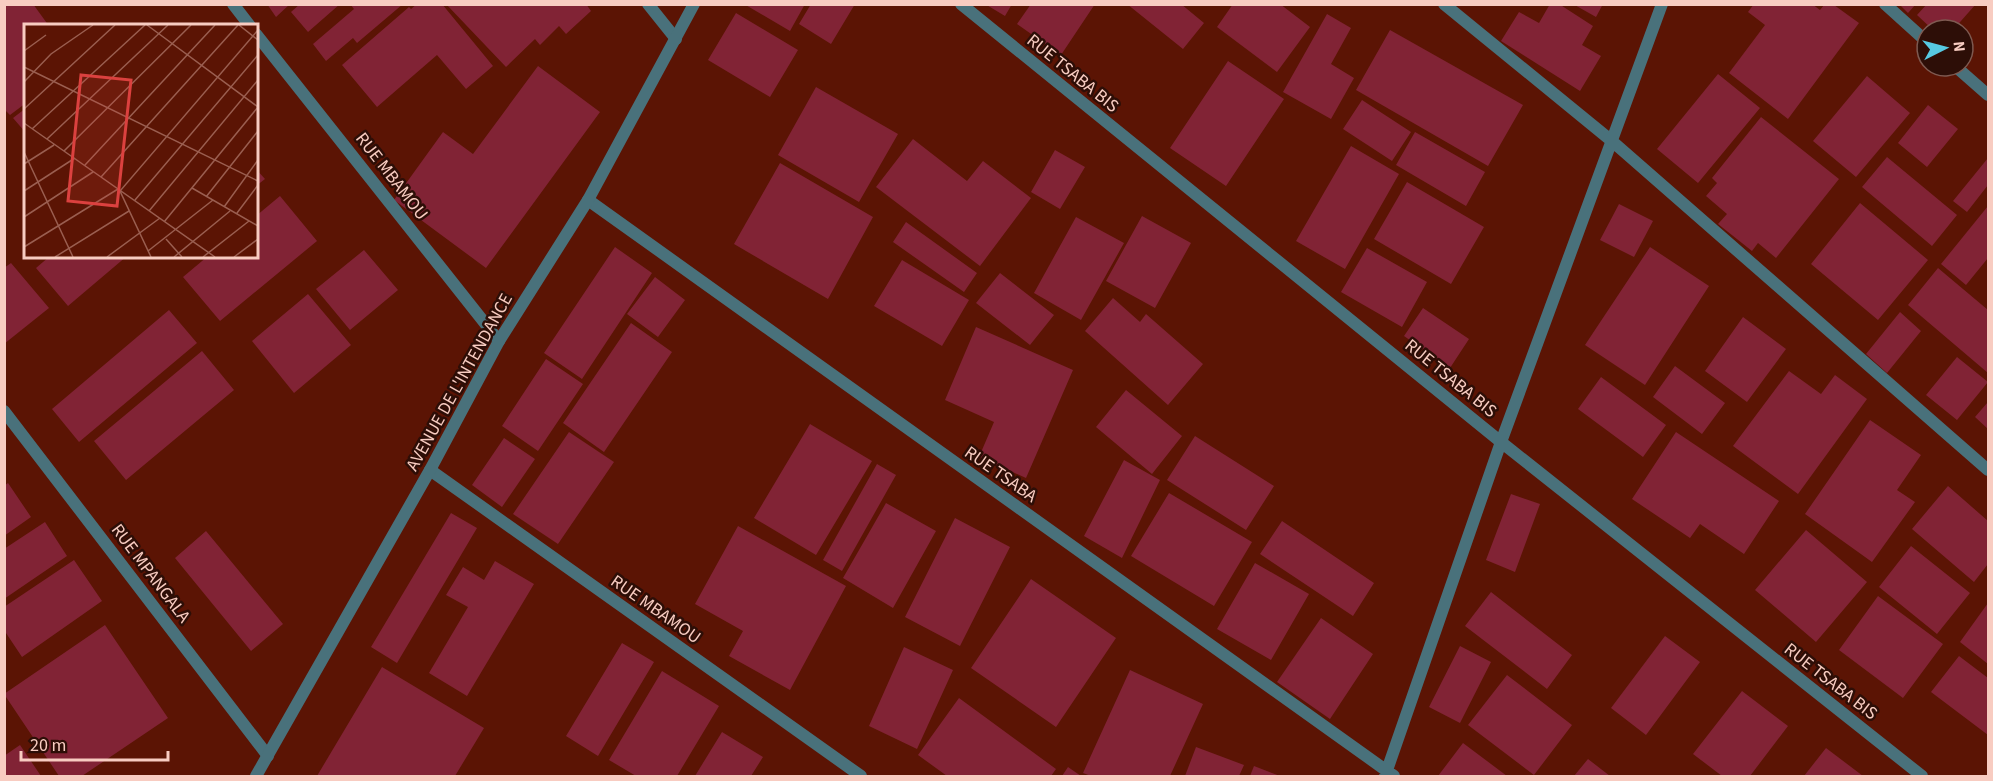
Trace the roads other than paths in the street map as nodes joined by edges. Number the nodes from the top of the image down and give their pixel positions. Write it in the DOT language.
graph roads {
  1 [pos="233,4"];
  2 [pos="648,4"];
  3 [pos="694,4"];
  4 [pos="961,4"];
  5 [pos="1444,4"];
  6 [pos="1662,4"];
  7 [pos="1885,4"];
  8 [pos="248,24"];
  9 [pos="1915,31"];
  10 [pos="258,37"];
  11 [pos="676,39"];
  12 [pos="1969,78"];
  13 [pos="1989,95"];
  14 [pos="1614,142"];
  15 [pos="588,200"];
  16 [pos="499,341"];
  17 [pos="4,411"];
  18 [pos="1501,442"];
  19 [pos="430,470"];
  20 [pos="1989,470"];
  21 [pos="268,756"];
  22 [pos="1389,775"];
  23 [pos="256,777"];
  24 [pos="861,777"];
  25 [pos="1922,777"];
  1 -- 8 [label="street"];
  2 -- 11 [label="street"];
  3 -- 11 [label="street, AVENUE DE L'INTENDANCE"];
  4 -- 18 [label="street, RUE TSABA BIS"];
  5 -- 14 [label="street"];
  6 -- 14 [label="street"];
  7 -- 9 [label="street"];
  10 -- 16 [label="street, RUE MBAMOU"];
  11 -- 15 [label="street, AVENUE DE L'INTENDANCE"];
  12 -- 13 [label="street"];
  14 -- 18 [label="street"];
  14 -- 20 [label="street"];
  15 -- 16 [label="street, AVENUE DE L'INTENDANCE"];
  15 -- 22 [label="street, RUE TSABA"];
  16 -- 19 [label="street, AVENUE DE L'INTENDANCE"];
  17 -- 21 [label="street, RUE MPANGALA"];
  18 -- 22 [label="street"];
  18 -- 25 [label="street, RUE TSABA BIS"];
  19 -- 21 [label="street, AVENUE DE L'INTENDANCE"];
  19 -- 24 [label="street, RUE MBAMOU"];
  21 -- 23 [label="street, AVENUE DE L'INTENDANCE"];
}
